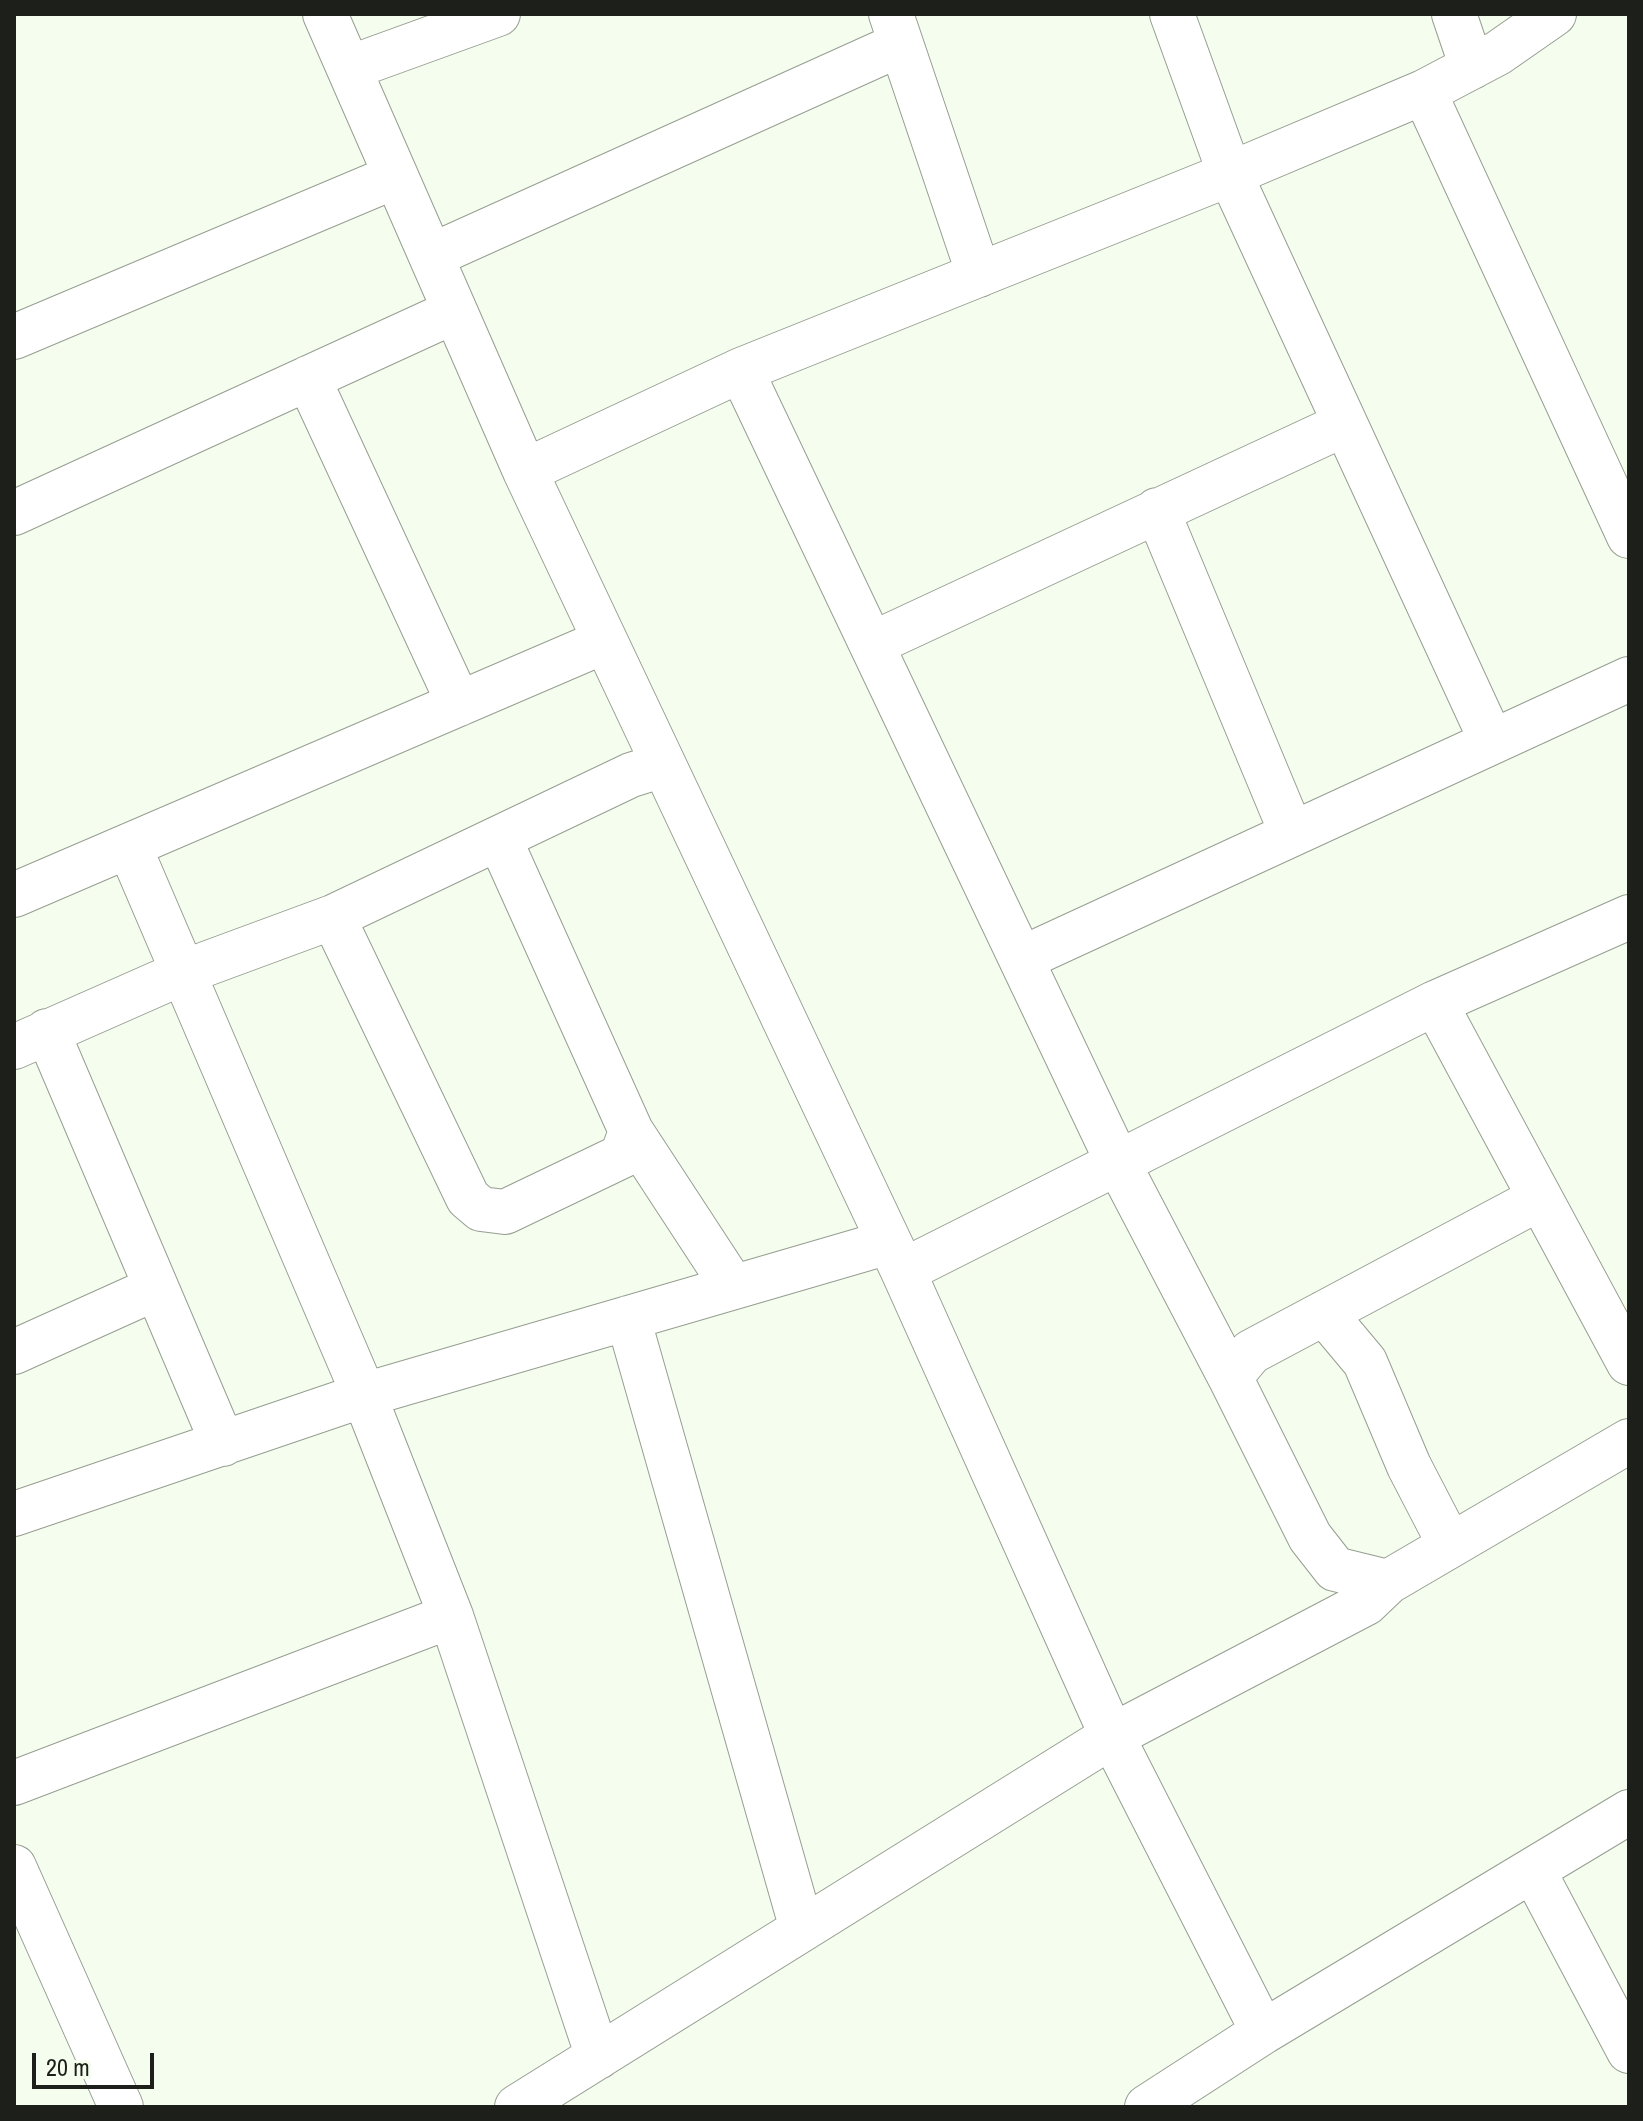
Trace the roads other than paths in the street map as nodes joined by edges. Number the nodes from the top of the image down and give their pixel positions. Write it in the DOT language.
graph roads {
  1 [pos="325,14"];
  2 [pos="498,14"];
  3 [pos="1172,14"];
  4 [pos="1454,14"];
  5 [pos="1554,14"];
  6 [pos="896,29"];
  7 [pos="1472,67"];
  8 [pos="349,68"];
  9 [pos="1424,92"];
  10 [pos="1230,174"];
  11 [pos="396,176"];
  12 [pos="431,256"];
  13 [pos="979,275"];
  14 [pos="455,311"];
  15 [pos="14,337"];
  16 [pos="741,370"];
  17 [pos="308,378"];
  18 [pos="1345,424"];
  19 [pos="525,471"];
  20 [pos="1157,510"];
  21 [pos="14,513"];
  22 [pos="1629,536"];
  23 [pos="605,641"];
  24 [pos="872,644"];
  25 [pos="1629,679"];
  26 [pos="459,704"];
  27 [pos="1492,742"];
  28 [pos="663,765"];
  29 [pos="1292,834"];
  30 [pos="499,838"];
  31 [pos="129,846"];
  32 [pos="14,895"];
  33 [pos="333,917"];
  34 [pos="1628,921"];
  35 [pos="1021,959"];
  36 [pos="184,972"];
  37 [pos="1435,1003"];
  38 [pos="30,1039"];
  39 [pos="631,1131"];
  40 [pos="1118,1163"];
  41 [pos="1540,1198"];
  42 [pos="896,1256"];
  43 [pos="733,1287"];
  44 [pos="156,1288"];
  45 [pos="1324,1313"];
  46 [pos="628,1318"];
  47 [pos="14,1352"];
  48 [pos="1629,1363"];
  49 [pos="1230,1377"];
  50 [pos="364,1395"];
  51 [pos="1629,1441"];
  52 [pos="223,1444"];
  53 [pos="14,1514"];
  54 [pos="1450,1545"];
  55 [pos="1388,1582"];
  56 [pos="451,1616"];
  57 [pos="1112,1736"];
  58 [pos="14,1783"];
  59 [pos="1629,1812"];
  60 [pos="14,1867"];
  61 [pos="1533,1870"];
  62 [pos="802,1929"];
  63 [pos="1263,2032"];
  64 [pos="1629,2051"];
  65 [pos="598,2057"];
  66 [pos="121,2107"];
  67 [pos="517,2107"];
  68 [pos="1147,2107"];
  1 -- 8 [label="street"];
  2 -- 8 [label="street"];
  3 -- 10 [label="street"];
  4 -- 7 [label="street"];
  5 -- 7 [label="street"];
  6 -- 12 [label="street"];
  6 -- 13 [label="street"];
  7 -- 9 [label="street"];
  8 -- 11 [label="street"];
  9 -- 10 [label="street"];
  9 -- 22 [label="street"];
  10 -- 13 [label="street"];
  10 -- 18 [label="street"];
  11 -- 12 [label="street"];
  11 -- 15 [label="street"];
  12 -- 14 [label="street"];
  13 -- 16 [label="street"];
  14 -- 17 [label="street"];
  14 -- 19 [label="street"];
  16 -- 19 [label="street"];
  16 -- 24 [label="street"];
  17 -- 21 [label="street"];
  17 -- 26 [label="street"];
  18 -- 20 [label="street"];
  18 -- 27 [label="street"];
  19 -- 23 [label="street"];
  20 -- 24 [label="street"];
  20 -- 29 [label="street"];
  23 -- 26 [label="street"];
  23 -- 28 [label="street"];
  24 -- 35 [label="street"];
  25 -- 27 [label="street"];
  26 -- 31 [label="street"];
  27 -- 29 [label="street"];
  28 -- 30 [label="street"];
  28 -- 42 [label="street"];
  29 -- 35 [label="street"];
  30 -- 33 [label="street"];
  30 -- 39 [label="street"];
  31 -- 32 [label="street"];
  31 -- 36 [label="street"];
  33 -- 36 [label="street"];
  33 -- 39 [label="street"];
  34 -- 37 [label="street"];
  35 -- 40 [label="street"];
  36 -- 38 [label="street"];
  36 -- 50 [label="street"];
  37 -- 40 [label="street"];
  37 -- 41 [label="street"];
  38 -- 44 [label="street"];
  39 -- 43 [label="street"];
  40 -- 42 [label="street"];
  40 -- 49 [label="street"];
  41 -- 45 [label="street"];
  41 -- 48 [label="street"];
  42 -- 43 [label="street"];
  42 -- 57 [label="street"];
  43 -- 46 [label="street"];
  44 -- 47 [label="street"];
  44 -- 52 [label="street"];
  45 -- 49 [label="street"];
  45 -- 54 [label="street"];
  46 -- 50 [label="street"];
  46 -- 62 [label="street"];
  49 -- 55 [label="street"];
  50 -- 52 [label="street"];
  50 -- 56 [label="street"];
  51 -- 54 [label="street"];
  52 -- 53 [label="street"];
  54 -- 55 [label="street"];
  55 -- 57 [label="street"];
  56 -- 58 [label="street"];
  56 -- 65 [label="street"];
  57 -- 62 [label="street"];
  57 -- 63 [label="street"];
  59 -- 61 [label="street"];
  60 -- 66 [label="street"];
  61 -- 63 [label="street"];
  61 -- 64 [label="street"];
  62 -- 65 [label="street"];
  63 -- 68 [label="street"];
  65 -- 67 [label="street"];
}
